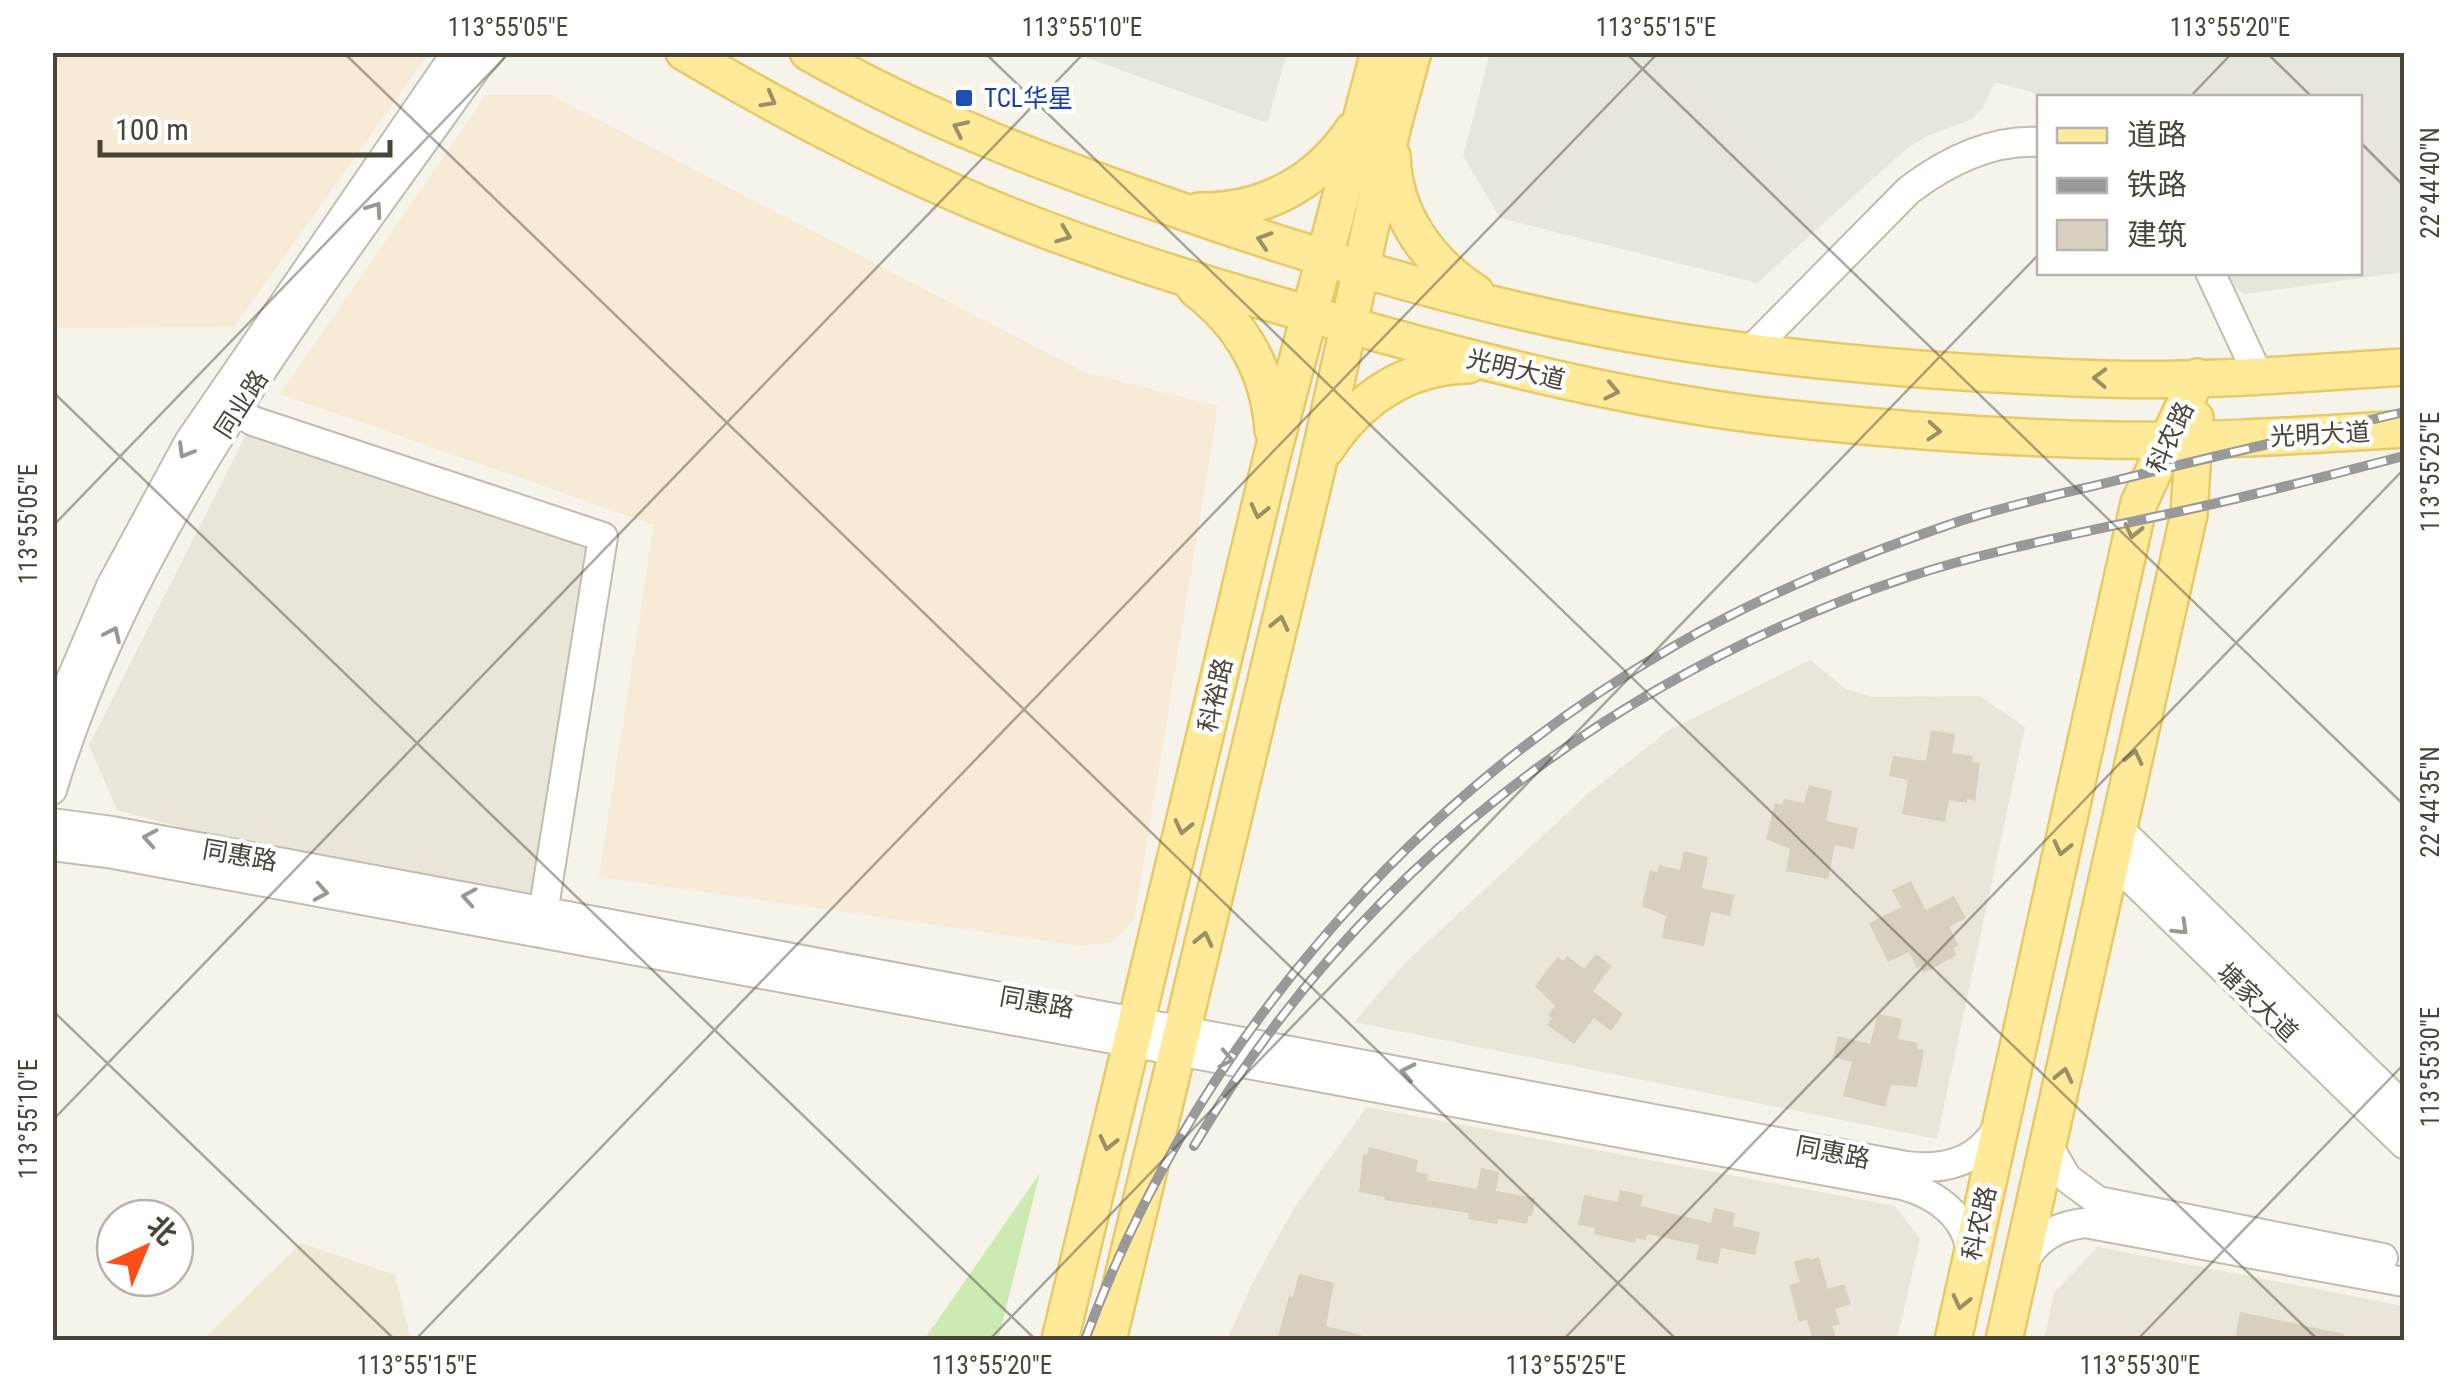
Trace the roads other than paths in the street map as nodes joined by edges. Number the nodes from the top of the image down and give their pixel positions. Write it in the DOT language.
graph roads {
  1 [pos="457,52"];
  2 [pos="490,52"];
  3 [pos="684,52"];
  4 [pos="808,52"];
  5 [pos="1379,52"];
  6 [pos="1413,52"];
  7 [pos="1378,118"];
  8 [pos="2037,142"];
  9 [pos="1173,208"];
  10 [pos="1324,259"];
  11 [pos="1156,268"];
  12 [pos="1361,270"];
  13 [pos="2211,275"];
  14 [pos="1514,308"];
  15 [pos="1309,315"];
  16 [pos="1348,326"];
  17 [pos="1750,351"];
  18 [pos="1500,367"];
  19 [pos="2404,368"];
  20 [pos="2258,376"];
  21 [pos="2198,377"];
  22 [pos="236,410"];
  23 [pos="2404,429"];
  24 [pos="2181,439"];
  25 [pos="1272,456"];
  26 [pos="1317,468"];
  27 [pos="52,724"];
  28 [pos="52,790"];
  29 [pos="52,823"];
  30 [pos="2115,844"];
  31 [pos="52,846"];
  32 [pos="542,921"];
  33 [pos="1134,1031"];
  34 [pos="1180,1040"];
  35 [pos="2404,1107"];
  36 [pos="2002,1120"];
  37 [pos="2404,1144"];
  38 [pos="2048,1146"];
  39 [pos="1972,1256"];
  40 [pos="2404,1262"];
  41 [pos="2020,1270"];
  42 [pos="2404,1282"];
  43 [pos="1060,1340"];
  44 [pos="1108,1340"];
  45 [pos="1953,1340"];
  46 [pos="2004,1340"];
  1 -- 27 [label="street, 同业路, one-way"];
  22 -- 2 [label="street, 同业路, one-way"];
  3 -- 11 [label="main road, 光明大道, one-way"];
  9 -- 4 [label="main road, one-way"];
  5 -- 7 [label="main road, 科裕路"];
  6 -- 7 [label="main road, 科裕路"];
  7 -- 9 [label="main road"];
  7 -- 10 [label="main road, 科裕路"];
  7 -- 12 [label="main road, 科裕路"];
  7 -- 14 [label="main road"];
  8 -- 17 [label="street"];
  10 -- 9 [label="main road, one-way"];
  10 -- 12 [label="main road"];
  10 -- 15 [label="main road, 科裕路"];
  11 -- 15 [label="main road, 光明大道"];
  11 -- 25 [label="main road"];
  12 -- 14 [label="main road"];
  12 -- 16 [label="main road, 科裕路"];
  13 -- 20 [label="street"];
  14 -- 17 [label="main road"];
  15 -- 16 [label="main road, 光明大道"];
  15 -- 25 [label="main road, 科裕路"];
  16 -- 18 [label="main road, 光明大道"];
  16 -- 26 [label="main road, 科裕路"];
  21 -- 17 [label="main road, one-way"];
  18 -- 24 [label="main road, 光明大道, one-way"];
  18 -- 26 [label="main road"];
  19 -- 20 [label="main road"];
  20 -- 21 [label="main road"];
  21 -- 24 [label="main road, 科农路"];
  28 -- 22 [label="street, 同业路, one-way"];
  22 -- 32 [label="street"];
  23 -- 24 [label="main road, 光明大道"];
  30 -- 24 [label="main road, 科农路, one-way"];
  24 -- 36 [label="main road, 科农路, one-way"];
  25 -- 33 [label="main road, 科裕路, one-way"];
  34 -- 26 [label="main road, 科裕路, one-way"];
  32 -- 29 [label="street, 同惠路, one-way"];
  30 -- 35 [label="street, 塘家大道"];
  30 -- 37 [label="street, 塘家大道, one-way"];
  38 -- 30 [label="main road, 科农路, one-way"];
  31 -- 32 [label="street, 同惠路, one-way"];
  32 -- 33 [label="street, 同惠路"];
  33 -- 34 [label="street, 同惠路"];
  33 -- 43 [label="main road, 科裕路, one-way"];
  36 -- 34 [label="street, 同惠路, one-way"];
  34 -- 39 [label="street, 同惠路, one-way"];
  34 -- 44 [label="main road, 科裕路"];
  36 -- 39 [label="main road, 科农路"];
  38 -- 40 [label="street"];
  38 -- 41 [label="main road, 科农路"];
  39 -- 45 [label="main road, 科农路, one-way"];
  41 -- 42 [label="street"];
  41 -- 46 [label="main road, 科农路"];
}
